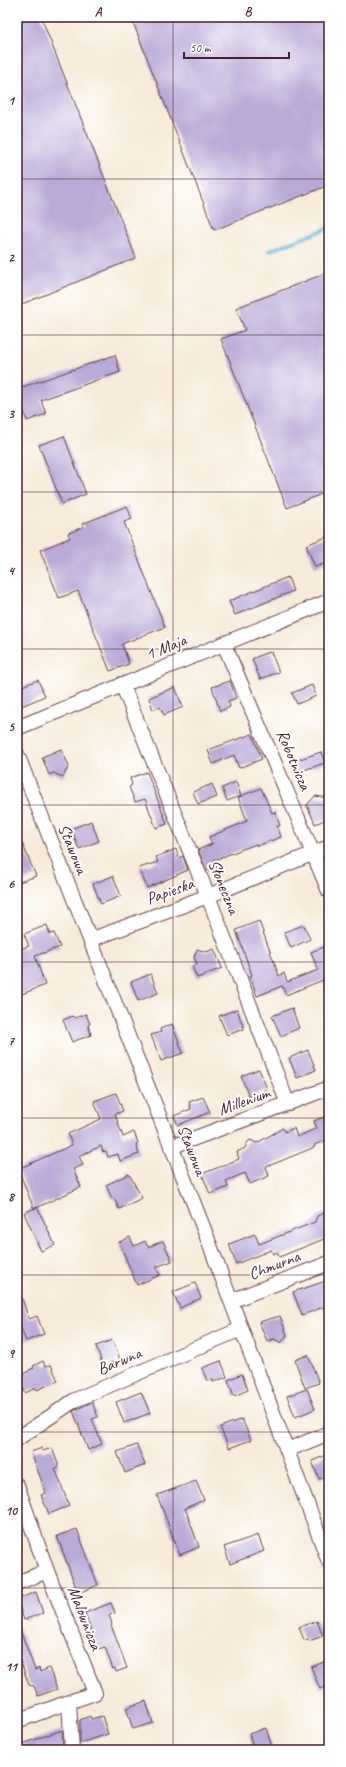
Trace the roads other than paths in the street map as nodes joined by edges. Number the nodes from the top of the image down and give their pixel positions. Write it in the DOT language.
graph roads {
  1 [pos="329,602"];
  2 [pos="224,644"];
  3 [pos="122,684"];
  4 [pos="17,728"];
  5 [pos="17,754"];
  6 [pos="329,847"];
  7 [pos="314,853"];
  8 [pos="329,891"];
  9 [pos="208,896"];
  10 [pos="90,940"];
  11 [pos="329,1088"];
  12 [pos="288,1104"];
  13 [pos="171,1147"];
  14 [pos="329,1263"];
  15 [pos="231,1301"];
  16 [pos="241,1329"];
  17 [pos="329,1432"];
  18 [pos="17,1439"];
  19 [pos="287,1450"];
  20 [pos="17,1485"];
  21 [pos="329,1562"];
  22 [pos="47,1571"];
  23 [pos="17,1583"];
  24 [pos="69,1702"];
  25 [pos="17,1721"];
  26 [pos="72,1750"];
  1 -- 2 [label="street, 1 Maja"];
  2 -- 3 [label="street, 1 Maja"];
  2 -- 7 [label="street, Robotnicza"];
  3 -- 4 [label="street, 1 Maja"];
  3 -- 9 [label="street, Słoneczna"];
  5 -- 10 [label="street, Stawowa"];
  6 -- 7 [label="street, Papieska"];
  7 -- 8 [label="street, Robotnicza"];
  7 -- 9 [label="street, Papieska"];
  9 -- 10 [label="street, Papieska"];
  9 -- 12 [label="street, Słoneczna"];
  10 -- 13 [label="street, Stawowa"];
  11 -- 12 [label="street, Millenium"];
  12 -- 13 [label="street, Millenium"];
  13 -- 15 [label="street, Stawowa"];
  14 -- 15 [label="street, Chmurna"];
  15 -- 16 [label="street, Stawowa"];
  16 -- 18 [label="street, Barwna"];
  16 -- 19 [label="street, Stawowa"];
  17 -- 19 [label="street"];
  19 -- 21 [label="street, Stawowa"];
  20 -- 22 [label="street, Malownicza"];
  22 -- 23 [label="street"];
  22 -- 24 [label="street, Malownicza"];
  24 -- 25 [label="street"];
  24 -- 26 [label="street"];
}
